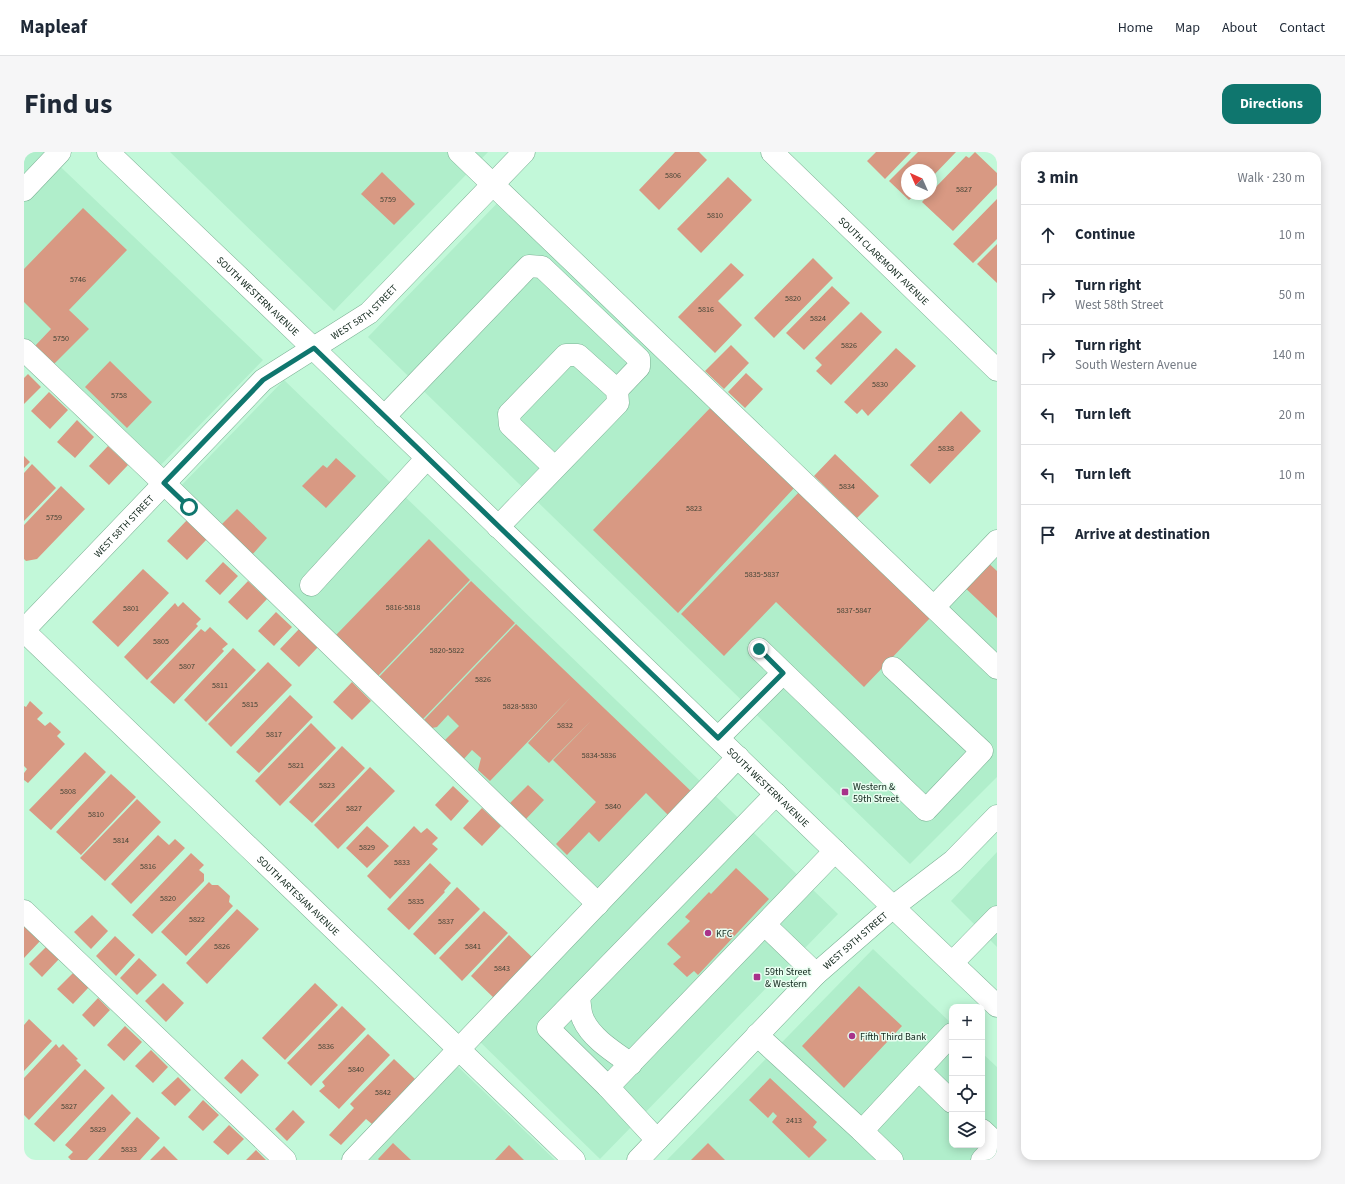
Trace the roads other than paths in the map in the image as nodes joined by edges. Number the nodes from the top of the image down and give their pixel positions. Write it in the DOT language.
graph roads {
  1 [pos="60,152"];
  2 [pos="108,152"];
  3 [pos="459,152"];
  4 [pos="524,152"];
  5 [pos="772,152"];
  6 [pos="493,184"];
  7 [pos="24,189"];
  8 [pos="314,348"];
  9 [pos="24,350"];
  10 [pos="997,370"];
  11 [pos="617,390"];
  12 [pos="384,417"];
  13 [pos="427,458"];
  14 [pos="555,468"];
  15 [pos="164,483"];
  16 [pos="498,527"];
  17 [pos="997,541"];
  18 [pos="311,585"];
  19 [pos="934,607"];
  20 [pos="24,630"];
  21 [pos="759,649"];
  22 [pos="893,668"];
  23 [pos="997,668"];
  24 [pos="783,673"];
  25 [pos="718,738"];
  26 [pos="738,757"];
  27 [pos="776,794"];
  28 [pos="997,816"];
  29 [pos="835,851"];
  30 [pos="598,904"];
  31 [pos="893,907"];
  32 [pos="24,911"];
  33 [pos="997,917"];
  34 [pos="765,925"];
  35 [pos="952,963"];
  36 [pos="816,974"];
  37 [pos="579,997"];
  38 [pos="990,1002"];
  39 [pos="758,1035"];
  40 [pos="949,1037"];
  41 [pos="459,1050"];
  42 [pos="631,1064"];
  43 [pos="918,1070"];
  44 [pos="608,1087"];
  45 [pos="949,1099"];
  46 [pos="862,1131"];
  47 [pos="985,1133"];
  48 [pos="657,1140"];
  49 [pos="285,1160"];
  50 [pos="353,1160"];
  51 [pos="574,1160"];
  52 [pos="638,1160"];
  53 [pos="892,1160"];
  54 [pos="982,1160"];
  1 -- 7 [label="street"];
  2 -- 8 [label="street, SOUTH WESTERN AVENUE"];
  3 -- 6 [label="street"];
  4 -- 6 [label="street, WEST 58TH STREET"];
  5 -- 10 [label="street, SOUTH CLAREMONT AVENUE"];
  6 -- 8 [label="street, WEST 58TH STREET"];
  6 -- 19 [label="street"];
  8 -- 12 [label="street, SOUTH WESTERN AVENUE"];
  8 -- 15 [label="street, WEST 58TH STREET"];
  9 -- 15 [label="street"];
  11 -- 12 [label="street"];
  11 -- 14 [label="street"];
  11 -- 14 [label="street"];
  12 -- 13 [label="street, SOUTH WESTERN AVENUE"];
  13 -- 16 [label="street, SOUTH WESTERN AVENUE"];
  13 -- 18 [label="street"];
  14 -- 16 [label="street"];
  15 -- 20 [label="street, WEST 58TH STREET"];
  15 -- 30 [label="street"];
  16 -- 25 [label="street, SOUTH WESTERN AVENUE"];
  17 -- 19 [label="street"];
  19 -- 23 [label="street"];
  20 -- 41 [label="street, SOUTH ARTESIAN AVENUE"];
  21 -- 24 [label="street"];
  22 -- 24 [label="street"];
  24 -- 25 [label="street"];
  25 -- 26 [label="street, SOUTH WESTERN AVENUE"];
  26 -- 27 [label="street, SOUTH WESTERN AVENUE"];
  26 -- 30 [label="street"];
  27 -- 29 [label="street, SOUTH WESTERN AVENUE"];
  27 -- 37 [label="street"];
  28 -- 31 [label="street, WEST 59TH STREET"];
  29 -- 31 [label="street, SOUTH WESTERN AVENUE"];
  29 -- 34 [label="street"];
  30 -- 41 [label="street"];
  31 -- 35 [label="street, SOUTH WESTERN AVENUE"];
  31 -- 36 [label="street, WEST 59TH STREET"];
  32 -- 49 [label="street"];
  33 -- 35 [label="street"];
  34 -- 36 [label="street"];
  34 -- 42 [label="street"];
  35 -- 38 [label="street, SOUTH WESTERN AVENUE"];
  36 -- 39 [label="street, WEST 59TH STREET"];
  37 -- 42 [label="street"];
  37 -- 44 [label="street"];
  39 -- 46 [label="street"];
  39 -- 48 [label="street, WEST 59TH STREET"];
  40 -- 43 [label="street"];
  41 -- 50 [label="street"];
  41 -- 51 [label="street, SOUTH ARTESIAN AVENUE"];
  42 -- 44 [label="street"];
  43 -- 45 [label="street"];
  43 -- 46 [label="street"];
  44 -- 48 [label="street"];
  46 -- 53 [label="street"];
  47 -- 54 [label="street"];
  48 -- 52 [label="street, WEST 59TH STREET"];
}
